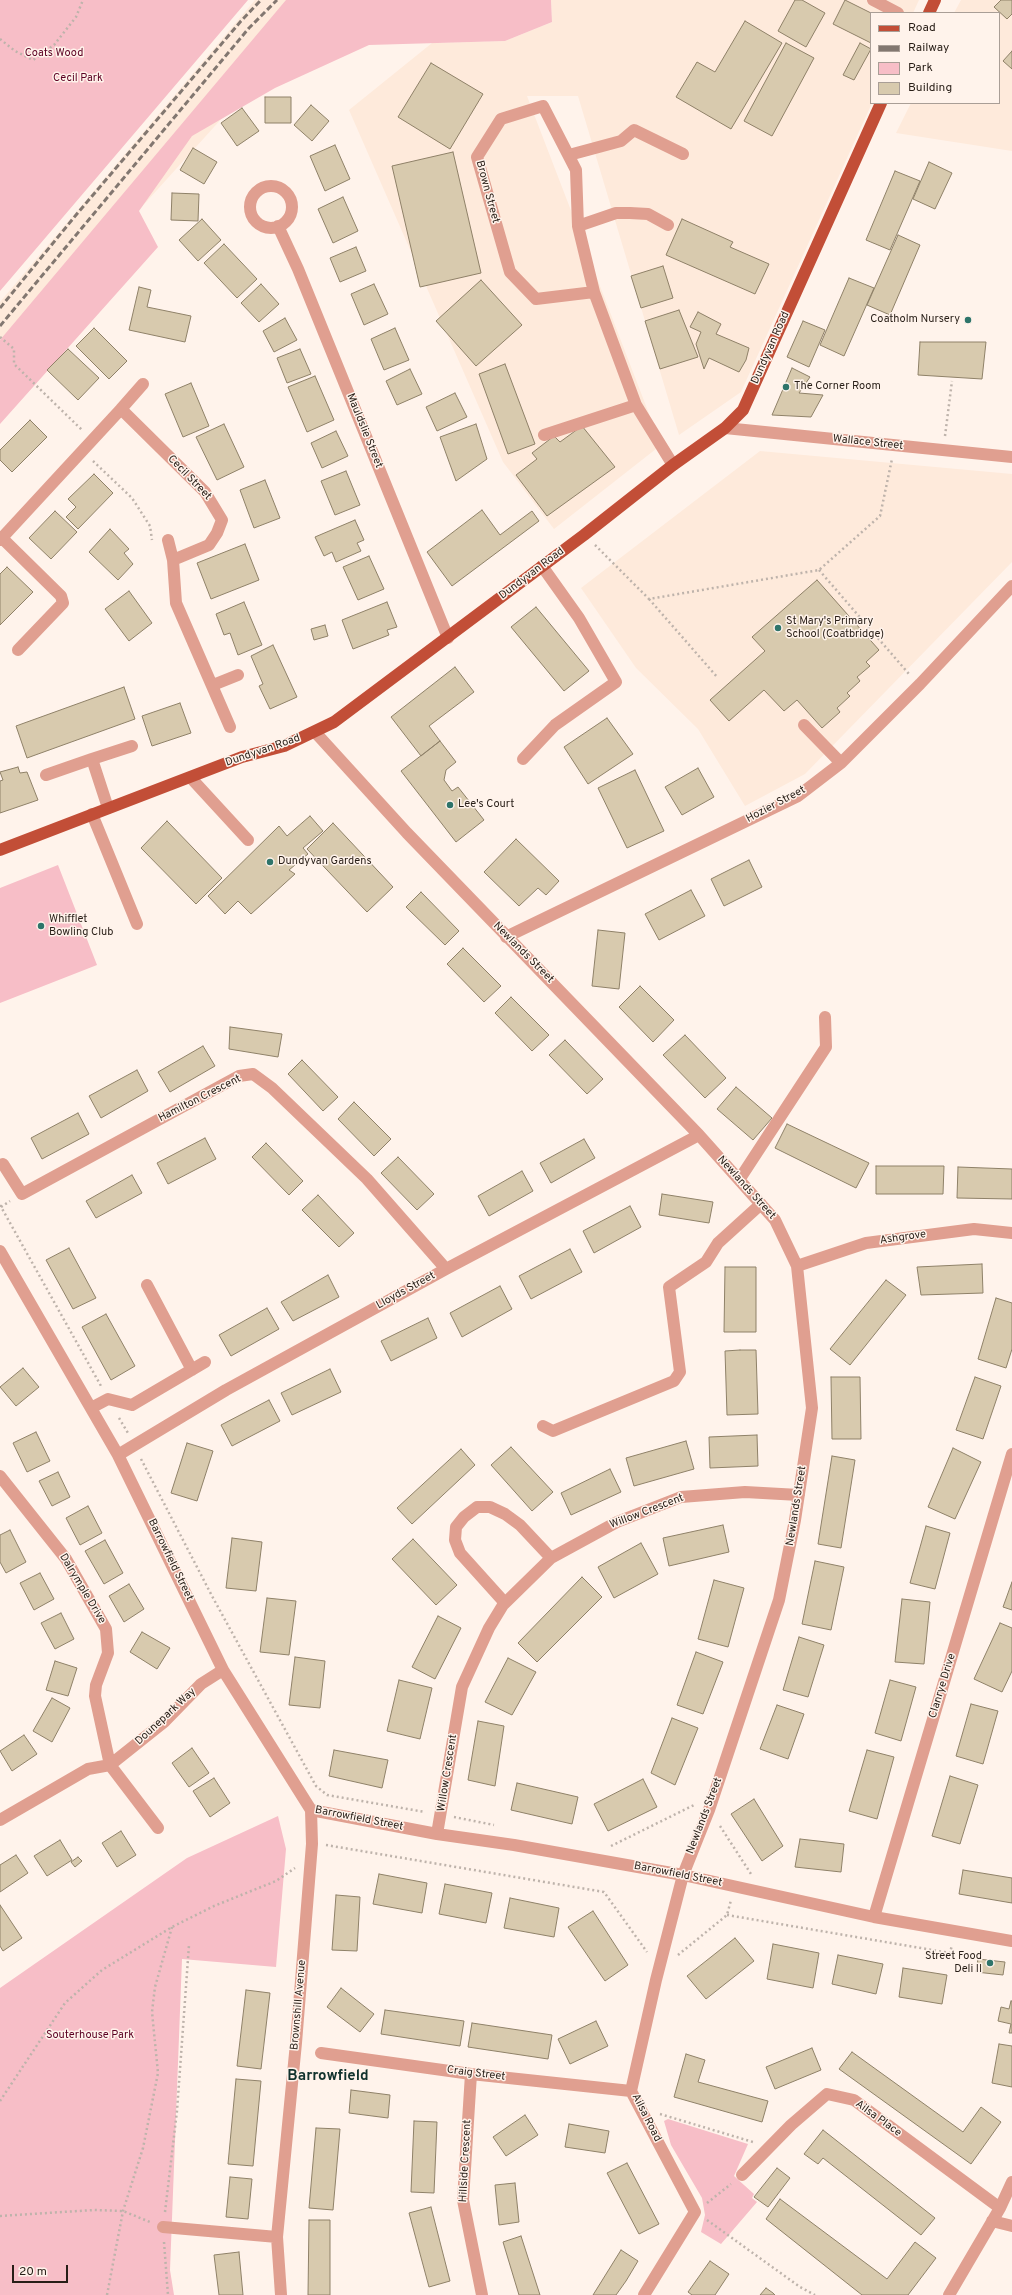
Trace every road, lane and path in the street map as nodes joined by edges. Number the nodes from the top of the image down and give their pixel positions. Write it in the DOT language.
graph roads {
  1 [pos="83,0"];
  2 [pos="873,0"];
  3 [pos="935,0"];
  4 [pos="896,12"];
  5 [pos="929,12"];
  6 [pos="0,39"];
  7 [pos="882,104"];
  8 [pos="682,154"];
  9 [pos="569,155"];
  10 [pos="668,225"];
  11 [pos="278,226"];
  12 [pos="578,226"];
  13 [pos="594,292"];
  14 [pos="0,337"];
  15 [pos="952,381"];
  16 [pos="143,384"];
  17 [pos="636,405"];
  18 [pos="121,408"];
  19 [pos="725,428"];
  20 [pos="544,435"];
  21 [pos="93,440"];
  22 [pos="893,446"];
  23 [pos="943,450"];
  24 [pos="82,451"];
  25 [pos="1012,457"];
  26 [pos="672,465"];
  27 [pos="584,535"];
  28 [pos="1,539"];
  29 [pos="168,540"];
  30 [pos="173,560"];
  31 [pos="542,566"];
  32 [pos="820,570"];
  33 [pos="1012,586"];
  34 [pos="649,599"];
  35 [pos="448,638"];
  36 [pos="18,650"];
  37 [pos="238,675"];
  38 [pos="718,678"];
  39 [pos="920,684"];
  40 [pos="213,685"];
  41 [pos="804,725"];
  42 [pos="230,727"];
  43 [pos="315,732"];
  44 [pos="132,746"];
  45 [pos="522,758"];
  46 [pos="92,759"];
  47 [pos="841,763"];
  48 [pos="46,775"];
  49 [pos="191,778"];
  50 [pos="108,808"];
  51 [pos="92,814"];
  52 [pos="248,840"];
  53 [pos="0,850"];
  54 [pos="137,924"];
  55 [pos="506,937"];
  56 [pos="825,1017"];
  57 [pos="699,1135"];
  58 [pos="3,1164"];
  59 [pos="740,1180"];
  60 [pos="761,1204"];
  61 [pos="0,1205"];
  62 [pos="1012,1233"];
  63 [pos="0,1251"];
  64 [pos="797,1266"];
  65 [pos="446,1269"];
  66 [pos="147,1285"];
  67 [pos="205,1362"];
  68 [pos="192,1370"];
  69 [pos="108,1399"];
  70 [pos="91,1408"];
  71 [pos="543,1426"];
  72 [pos="134,1445"];
  73 [pos="1012,1454"];
  74 [pos="118,1455"];
  75 [pos="0,1476"];
  76 [pos="799,1495"];
  77 [pos="551,1558"];
  78 [pos="506,1603"];
  79 [pos="223,1670"];
  80 [pos="110,1765"];
  81 [pos="714,1796"];
  82 [pos="310,1810"];
  83 [pos="709,1810"];
  84 [pos="442,1814"];
  85 [pos="0,1820"];
  86 [pos="496,1825"];
  87 [pos="158,1828"];
  88 [pos="437,1834"];
  89 [pos="312,1844"];
  90 [pos="608,1846"];
  91 [pos="311,1858"];
  92 [pos="682,1875"];
  93 [pos="734,1886"];
  94 [pos="763,1892"];
  95 [pos="727,1915"];
  96 [pos="874,1917"];
  97 [pos="172,1927"];
  98 [pos="954,1931"];
  99 [pos="1012,1941"];
  100 [pos="189,1945"];
  101 [pos="677,1956"];
  102 [pos="659,1968"];
  103 [pos="321,2053"];
  104 [pos="471,2074"];
  105 [pos="631,2091"];
  106 [pos="0,2101"];
  107 [pos="641,2108"];
  108 [pos="769,2147"];
  109 [pos="742,2174"];
  110 [pos="1012,2182"];
  111 [pos="693,2207"];
  112 [pos="1000,2208"];
  113 [pos="123,2212"];
  114 [pos="0,2216"];
  115 [pos="992,2222"];
  116 [pos="1012,2226"];
  117 [pos="163,2227"];
  118 [pos="277,2237"];
  119 [pos="107,2295"];
  120 [pos="168,2295"];
  121 [pos="281,2295"];
  122 [pos="482,2295"];
  123 [pos="644,2295"];
  124 [pos="815,2295"];
  125 [pos="949,2295"];
  1 -- 6 [label="path"];
  2 -- 4 [label="street"];
  3 -- 5 [label="main road"];
  7 -- 19 [label="main road, Dundyvan Road"];
  8 -- 9 [label="street"];
  9 -- 12 [label="street, Brown Street"];
  9 -- 13 [label="street, Brown Street"];
  10 -- 12 [label="street"];
  11 -- 35 [label="street, Mauldslie Street"];
  12 -- 13 [label="street, Brown Street"];
  13 -- 17 [label="street, Brown Street"];
  14 -- 21 [label="path"];
  15 -- 23 [label="path"];
  16 -- 18 [label="street"];
  17 -- 20 [label="street"];
  17 -- 26 [label="street, Brown Street"];
  18 -- 21 [label="street"];
  18 -- 30 [label="street, Cecil Street"];
  19 -- 22 [label="street, Wallace Street"];
  19 -- 26 [label="main road, Dundyvan Road"];
  21 -- 24 [label="street"];
  22 -- 23 [label="street, Wallace Street"];
  22 -- 32 [label="path"];
  23 -- 25 [label="street, Wallace Street"];
  24 -- 28 [label="street"];
  24 -- 29 [label="path"];
  26 -- 27 [label="main road, Dundyvan Road"];
  27 -- 31 [label="main road, Dundyvan Road"];
  27 -- 34 [label="path"];
  28 -- 36 [label="street"];
  29 -- 30 [label="street"];
  30 -- 40 [label="street"];
  31 -- 35 [label="main road, Dundyvan Road"];
  31 -- 45 [label="street"];
  32 -- 34 [label="path"];
  32 -- 39 [label="path"];
  33 -- 39 [label="street, Hozier Street"];
  34 -- 38 [label="path"];
  35 -- 43 [label="main road, Dundyvan Road"];
  37 -- 40 [label="street"];
  39 -- 47 [label="street, Hozier Street"];
  40 -- 42 [label="street"];
  41 -- 47 [label="street"];
  43 -- 49 [label="main road, Dundyvan Road"];
  43 -- 55 [label="street, Newlands Street"];
  44 -- 46 [label="street"];
  46 -- 48 [label="street"];
  46 -- 50 [label="street"];
  47 -- 55 [label="street, Hozier Street"];
  49 -- 50 [label="main road, Dundyvan Road"];
  49 -- 52 [label="street"];
  50 -- 51 [label="main road, Dundyvan Road"];
  51 -- 53 [label="main road, Dundyvan Road"];
  51 -- 54 [label="street"];
  55 -- 57 [label="street, Newlands Street"];
  56 -- 59 [label="street"];
  57 -- 59 [label="street, Newlands Street"];
  57 -- 65 [label="street, Lloyds Street"];
  58 -- 65 [label="street, Hamilton Crescent"];
  59 -- 60 [label="street, Newlands Street"];
  60 -- 64 [label="street, Newlands Street"];
  60 -- 71 [label="street"];
  61 -- 69 [label="path"];
  62 -- 64 [label="street, Ashgrove"];
  63 -- 70 [label="street, Barrowfield Street"];
  64 -- 76 [label="street, Newlands Street"];
  65 -- 72 [label="street, Lloyds Street"];
  66 -- 68 [label="street"];
  67 -- 68 [label="street"];
  68 -- 69 [label="street"];
  69 -- 70 [label="street"];
  69 -- 72 [label="path"];
  70 -- 74 [label="street, Barrowfield Street"];
  72 -- 74 [label="street, Lloyds Street"];
  72 -- 84 [label="path"];
  73 -- 96 [label="street, Clanrye Drive"];
  74 -- 79 [label="street, Barrowfield Street"];
  75 -- 80 [label="street, Dalrymple Drive"];
  76 -- 77 [label="street, Willow Crescent"];
  76 -- 81 [label="street, Newlands Street"];
  77 -- 78 [label="street, Willow Crescent"];
  77 -- 78 [label="street"];
  78 -- 84 [label="street, Willow Crescent"];
  79 -- 80 [label="street, Dounepark Way"];
  79 -- 82 [label="street, Barrowfield Street"];
  80 -- 85 [label="street, Dounepark Way"];
  80 -- 87 [label="street"];
  81 -- 83 [label="street, Newlands Street"];
  81 -- 90 [label="path"];
  82 -- 88 [label="street, Barrowfield Street"];
  82 -- 89 [label="street, Brownshill Avenue"];
  83 -- 92 [label="street, Newlands Street"];
  83 -- 94 [label="path"];
  84 -- 86 [label="path"];
  84 -- 88 [label="street, Willow Crescent"];
  88 -- 92 [label="street, Barrowfield Street"];
  89 -- 91 [label="street, Brownshill Avenue"];
  89 -- 102 [label="path"];
  91 -- 97 [label="path"];
  91 -- 118 [label="street, Brownshill Avenue"];
  92 -- 93 [label="street, Barrowfield Street"];
  92 -- 102 [label="street, Ailsa Road"];
  93 -- 94 [label="street, Barrowfield Street"];
  93 -- 95 [label="path"];
  94 -- 96 [label="street, Barrowfield Street"];
  95 -- 98 [label="path"];
  95 -- 101 [label="path"];
  96 -- 98 [label="street, Barrowfield Street"];
  97 -- 106 [label="path"];
  97 -- 113 [label="path"];
  98 -- 99 [label="street, Barrowfield Street"];
  100 -- 117 [label="path"];
  102 -- 105 [label="street, Ailsa Road"];
  103 -- 104 [label="street, Craig Street"];
  104 -- 105 [label="street, Craig Street"];
  104 -- 122 [label="street, Hillside Crescent"];
  105 -- 107 [label="street, Ailsa Road"];
  107 -- 108 [label="path"];
  107 -- 111 [label="street, Ailsa Road"];
  108 -- 109 [label="street, Ailsa Place"];
  108 -- 112 [label="street, Ailsa Place"];
  109 -- 111 [label="path"];
  110 -- 112 [label="street"];
  111 -- 123 [label="street"];
  111 -- 124 [label="path"];
  112 -- 115 [label="street"];
  113 -- 114 [label="path"];
  113 -- 117 [label="path"];
  113 -- 119 [label="path"];
  115 -- 116 [label="street"];
  115 -- 125 [label="street"];
  117 -- 118 [label="street"];
  117 -- 120 [label="path"];
  118 -- 121 [label="street, Brownshill Avenue"];
}
